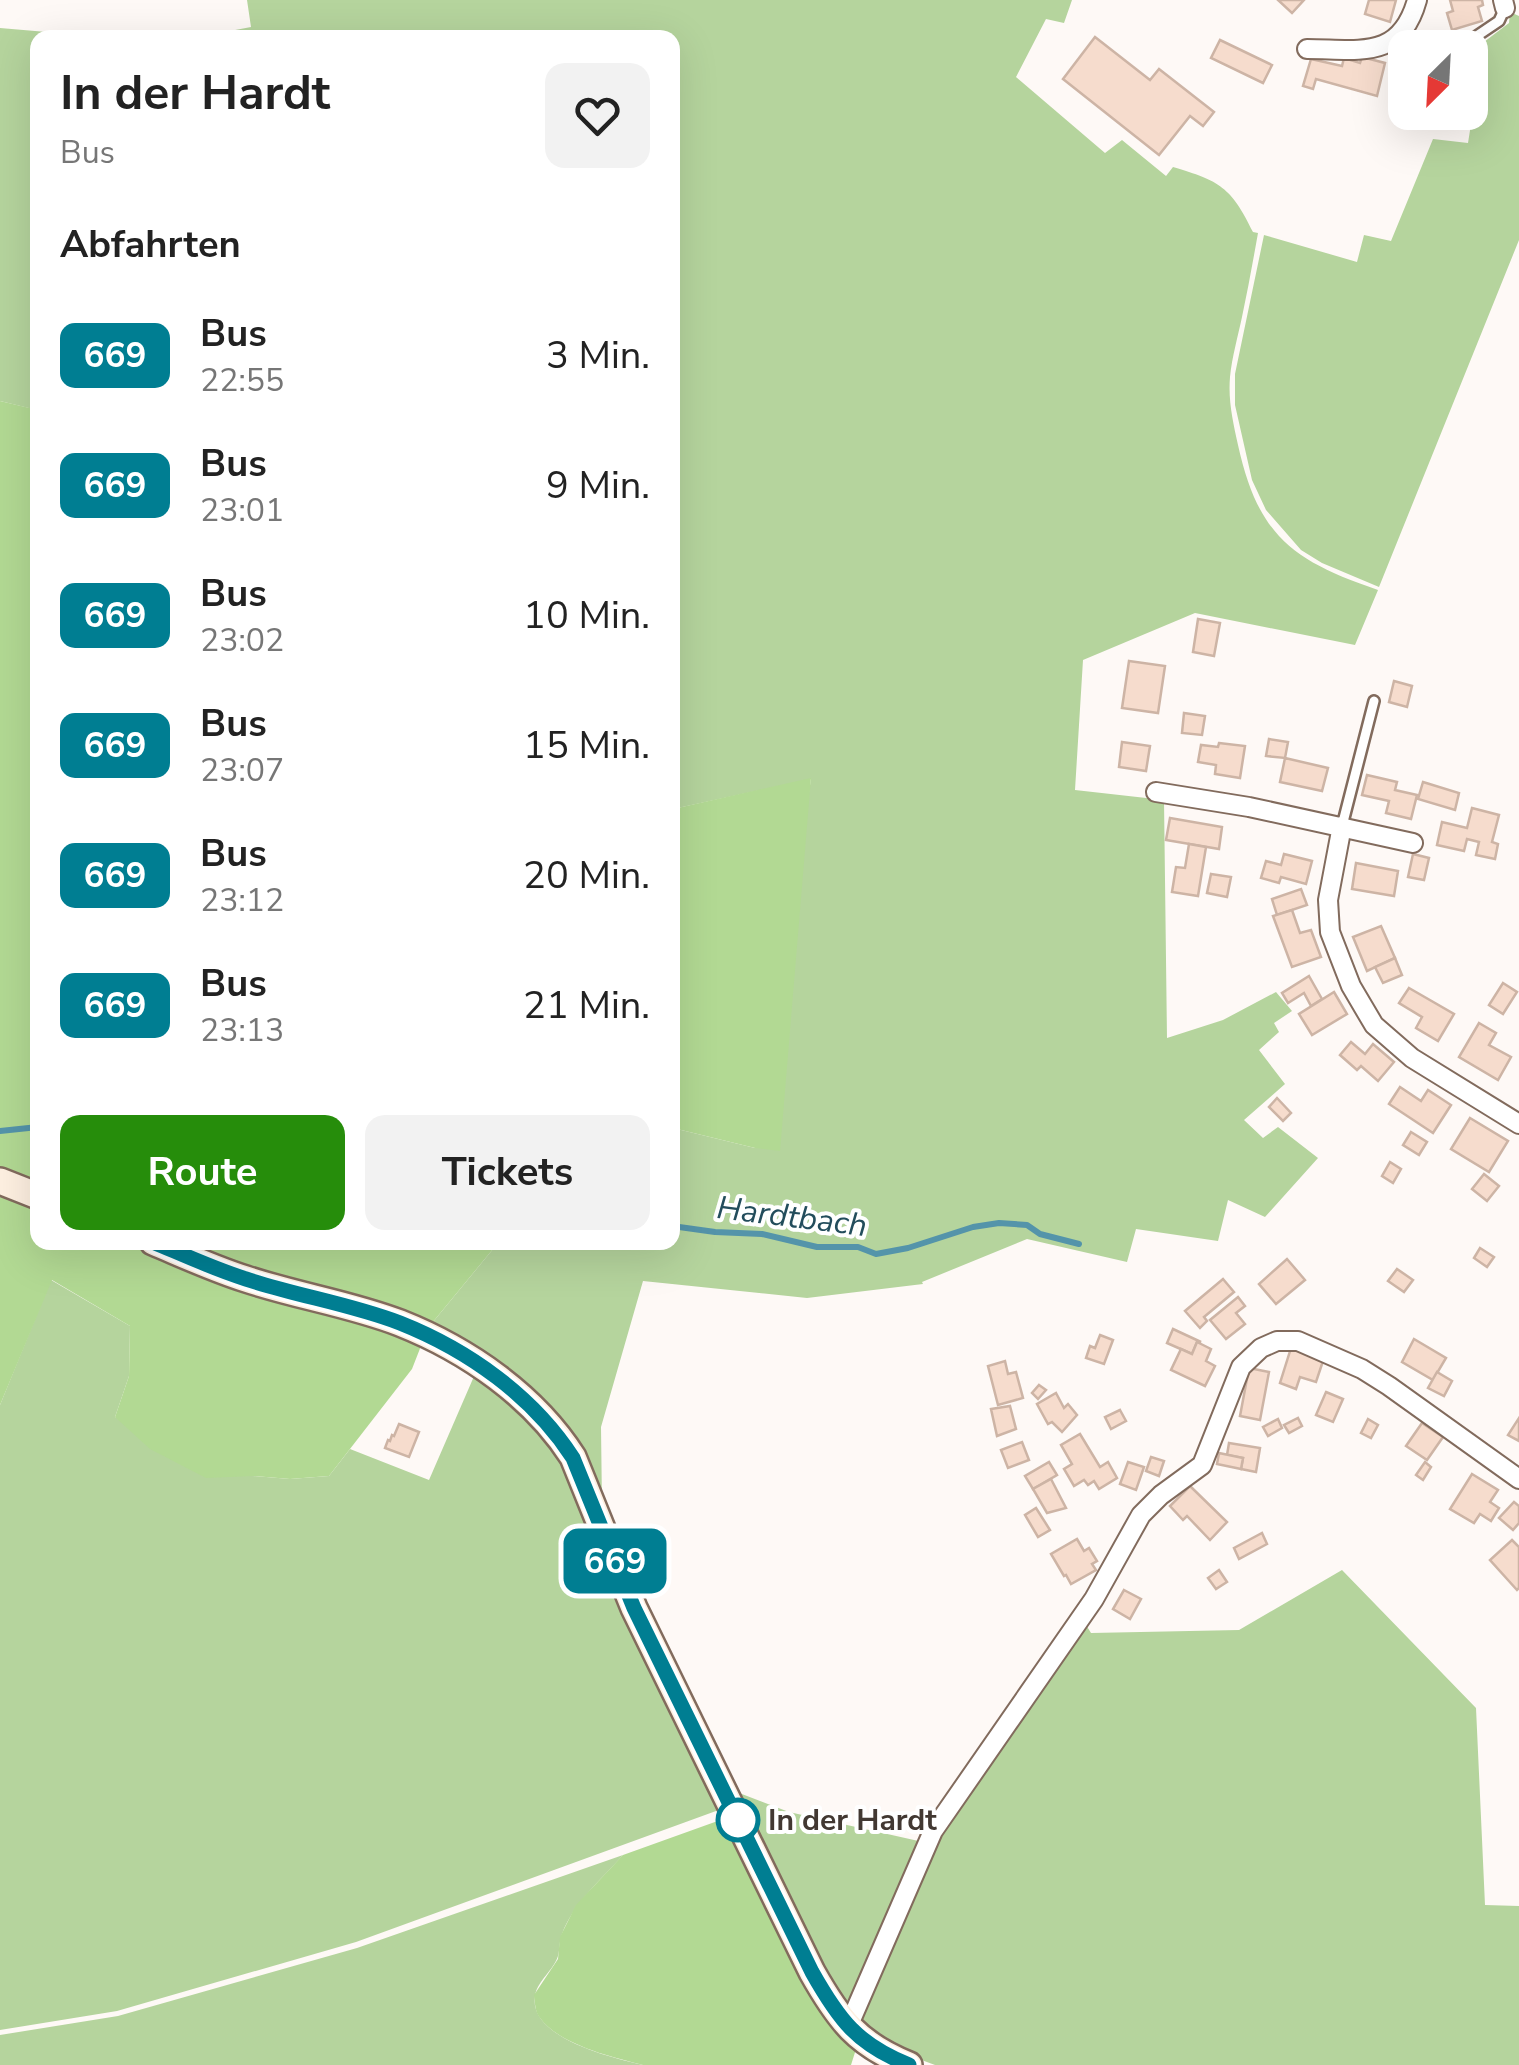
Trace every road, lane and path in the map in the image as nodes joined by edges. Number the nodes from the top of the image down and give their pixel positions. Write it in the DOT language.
graph roads {
  1 [pos="1417,0"];
  2 [pos="1504,4"];
  3 [pos="1485,30"];
  4 [pos="1307,49"];
  5 [pos="1374,701"];
  6 [pos="1156,792"];
  7 [pos="1342,826"];
  8 [pos="1413,843"];
  9 [pos="1519,1124"];
  10 [pos="0,1181"];
  11 [pos="30,1193"];
  12 [pos="174,1250"];
  13 [pos="1519,1479"];
  14 [pos="848,2027"];
  15 [pos="910,2065"];
  1 -- 4 [label="street"];
  2 -- 3 [label="lane"];
  5 -- 7 [label="lane"];
  6 -- 7 [label="street"];
  7 -- 8 [label="street"];
  7 -- 9 [label="street"];
  10 -- 11 [label="main road"];
  12 -- 14 [label="main road"];
  13 -- 14 [label="street"];
  14 -- 15 [label="main road"];
}
